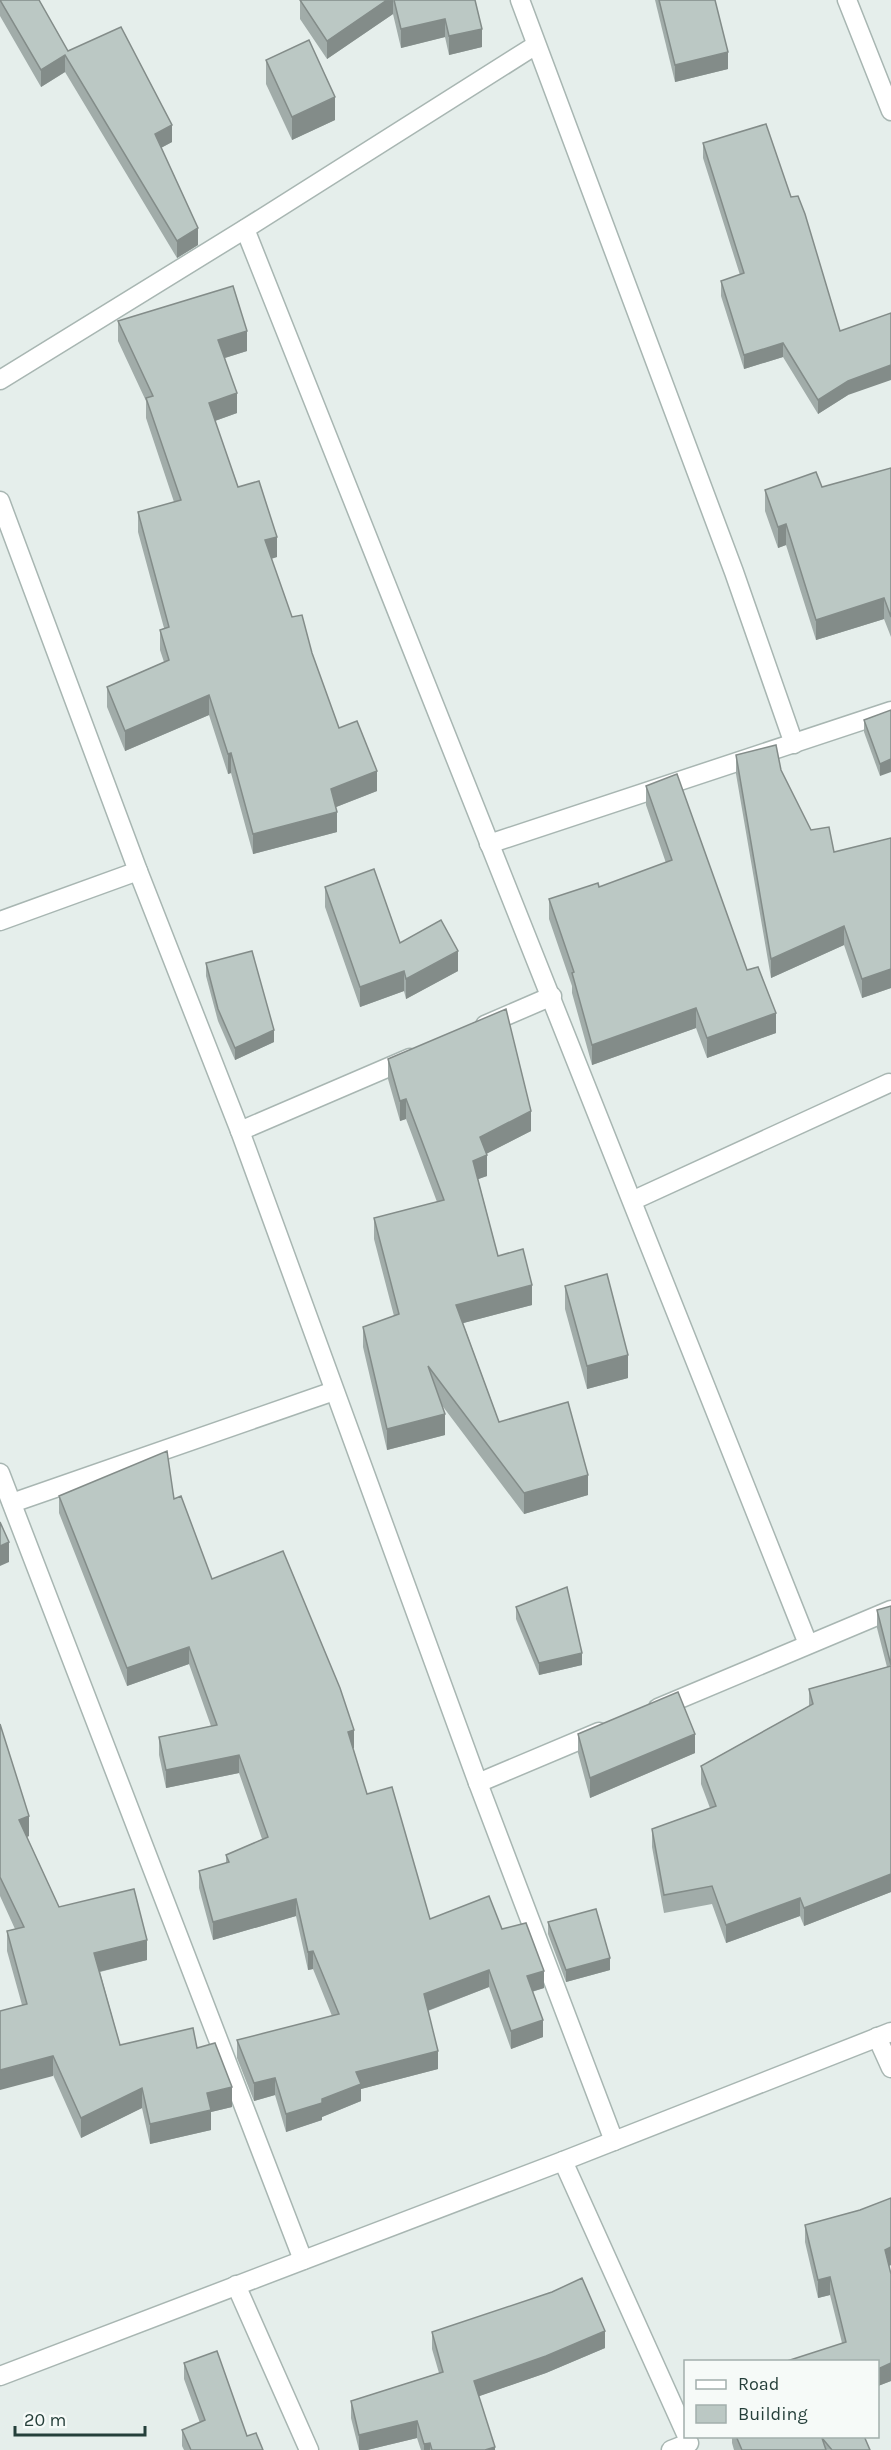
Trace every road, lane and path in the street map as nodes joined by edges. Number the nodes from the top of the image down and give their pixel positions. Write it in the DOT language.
graph roads {
  1 [pos="520,0"];
  2 [pos="847,0"];
  3 [pos="536,45"];
  4 [pos="884,74"];
  5 [pos="891,111"];
  6 [pos="245,229"];
  7 [pos="0,380"];
  8 [pos="0,501"];
  9 [pos="891,711"];
  10 [pos="794,744"];
  11 [pos="489,844"];
  12 [pos="138,871"];
  13 [pos="0,921"];
  14 [pos="552,996"];
  15 [pos="466,1033"];
  16 [pos="423,1052"];
  17 [pos="890,1084"];
  18 [pos="240,1131"];
  19 [pos="634,1200"];
  20 [pos="334,1391"];
  21 [pos="0,1473"];
  22 [pos="12,1503"];
  23 [pos="891,1610"];
  24 [pos="808,1644"];
  25 [pos="643,1714"];
  26 [pos="610,1728"];
  27 [pos="478,1783"];
  28 [pos="884,2035"];
  29 [pos="891,2068"];
  30 [pos="614,2141"];
  31 [pos="563,2161"];
  32 [pos="303,2260"];
  33 [pos="237,2285"];
  34 [pos="1,2373"];
  35 [pos="684,2430"];
  36 [pos="689,2441"];
  37 [pos="309,2450"];
  38 [pos="671,2450"];
  1 -- 3 [label="street"];
  2 -- 4 [label="street"];
  3 -- 6 [label="street"];
  3 -- 10 [label="street"];
  4 -- 5 [label="street"];
  6 -- 7 [label="street"];
  6 -- 11 [label="street"];
  8 -- 12 [label="street"];
  9 -- 10 [label="street"];
  10 -- 11 [label="street"];
  11 -- 14 [label="street"];
  12 -- 13 [label="street"];
  12 -- 18 [label="street"];
  14 -- 15 [label="street"];
  14 -- 19 [label="street"];
  16 -- 18 [label="street"];
  17 -- 19 [label="street"];
  18 -- 20 [label="street"];
  19 -- 24 [label="street"];
  20 -- 22 [label="street"];
  20 -- 27 [label="street"];
  21 -- 22 [label="street"];
  22 -- 32 [label="street"];
  23 -- 24 [label="street"];
  24 -- 25 [label="street"];
  26 -- 27 [label="street"];
  27 -- 30 [label="street"];
  28 -- 29 [label="street"];
  28 -- 30 [label="street"];
  30 -- 31 [label="street"];
  31 -- 32 [label="street"];
  31 -- 35 [label="street"];
  32 -- 33 [label="street"];
  33 -- 34 [label="street"];
  33 -- 37 [label="street"];
  36 -- 38 [label="street"];
}
